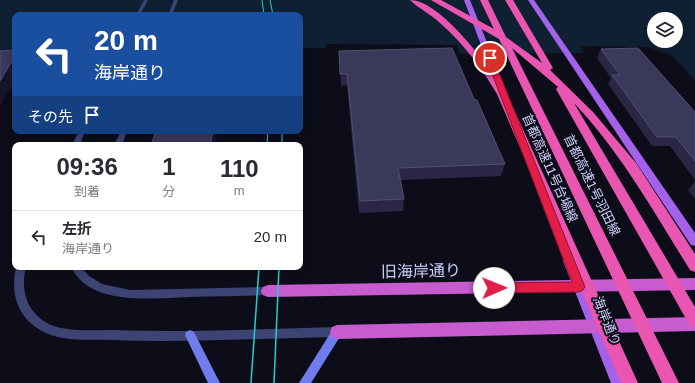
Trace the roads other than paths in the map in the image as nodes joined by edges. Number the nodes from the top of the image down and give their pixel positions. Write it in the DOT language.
graph roads {
  1 [pos="146,0"];
  2 [pos="176,0"];
  3 [pos="414,0"];
  4 [pos="435,0"];
  5 [pos="467,0"];
  6 [pos="484,0"];
  7 [pos="509,0"];
  8 [pos="531,0"];
  9 [pos="140,12"];
  10 [pos="171,12"];
  11 [pos="695,242"];
  12 [pos="695,266"];
  13 [pos="20,270"];
  14 [pos="78,270"];
  15 [pos="695,284"];
  16 [pos="579,287"];
  17 [pos="268,291"];
  18 [pos="695,322"];
  19 [pos="595,325"];
  20 [pos="336,332"];
  21 [pos="190,335"];
  22 [pos="626,380"];
  23 [pos="214,383"];
  24 [pos="305,383"];
  25 [pos="671,383"];
  1 -- 9 [label="street"];
  2 -- 10 [label="street"];
  3 -- 22 [label="highway, 首都高速11号台場線"];
  4 -- 12 [label="highway"];
  5 -- 16 [label="main road, 海岸通り"];
  6 -- 25 [label="highway, 首都高速1号羽田線"];
  7 -- 18 [label="highway, 首都高速1号羽田線"];
  8 -- 11 [label="main road"];
  13 -- 21 [label="street"];
  14 -- 17 [label="street"];
  15 -- 16 [label="highway, 旧海岸通り"];
  16 -- 17 [label="highway, 旧海岸通り"];
  16 -- 19 [label="main road, 海岸通り"];
  18 -- 19 [label="highway"];
  19 -- 20 [label="highway"];
  19 -- 22 [label="main road, 海岸通り"];
  20 -- 21 [label="street"];
  20 -- 24 [label="main road"];
  21 -- 23 [label="main road"];
}
